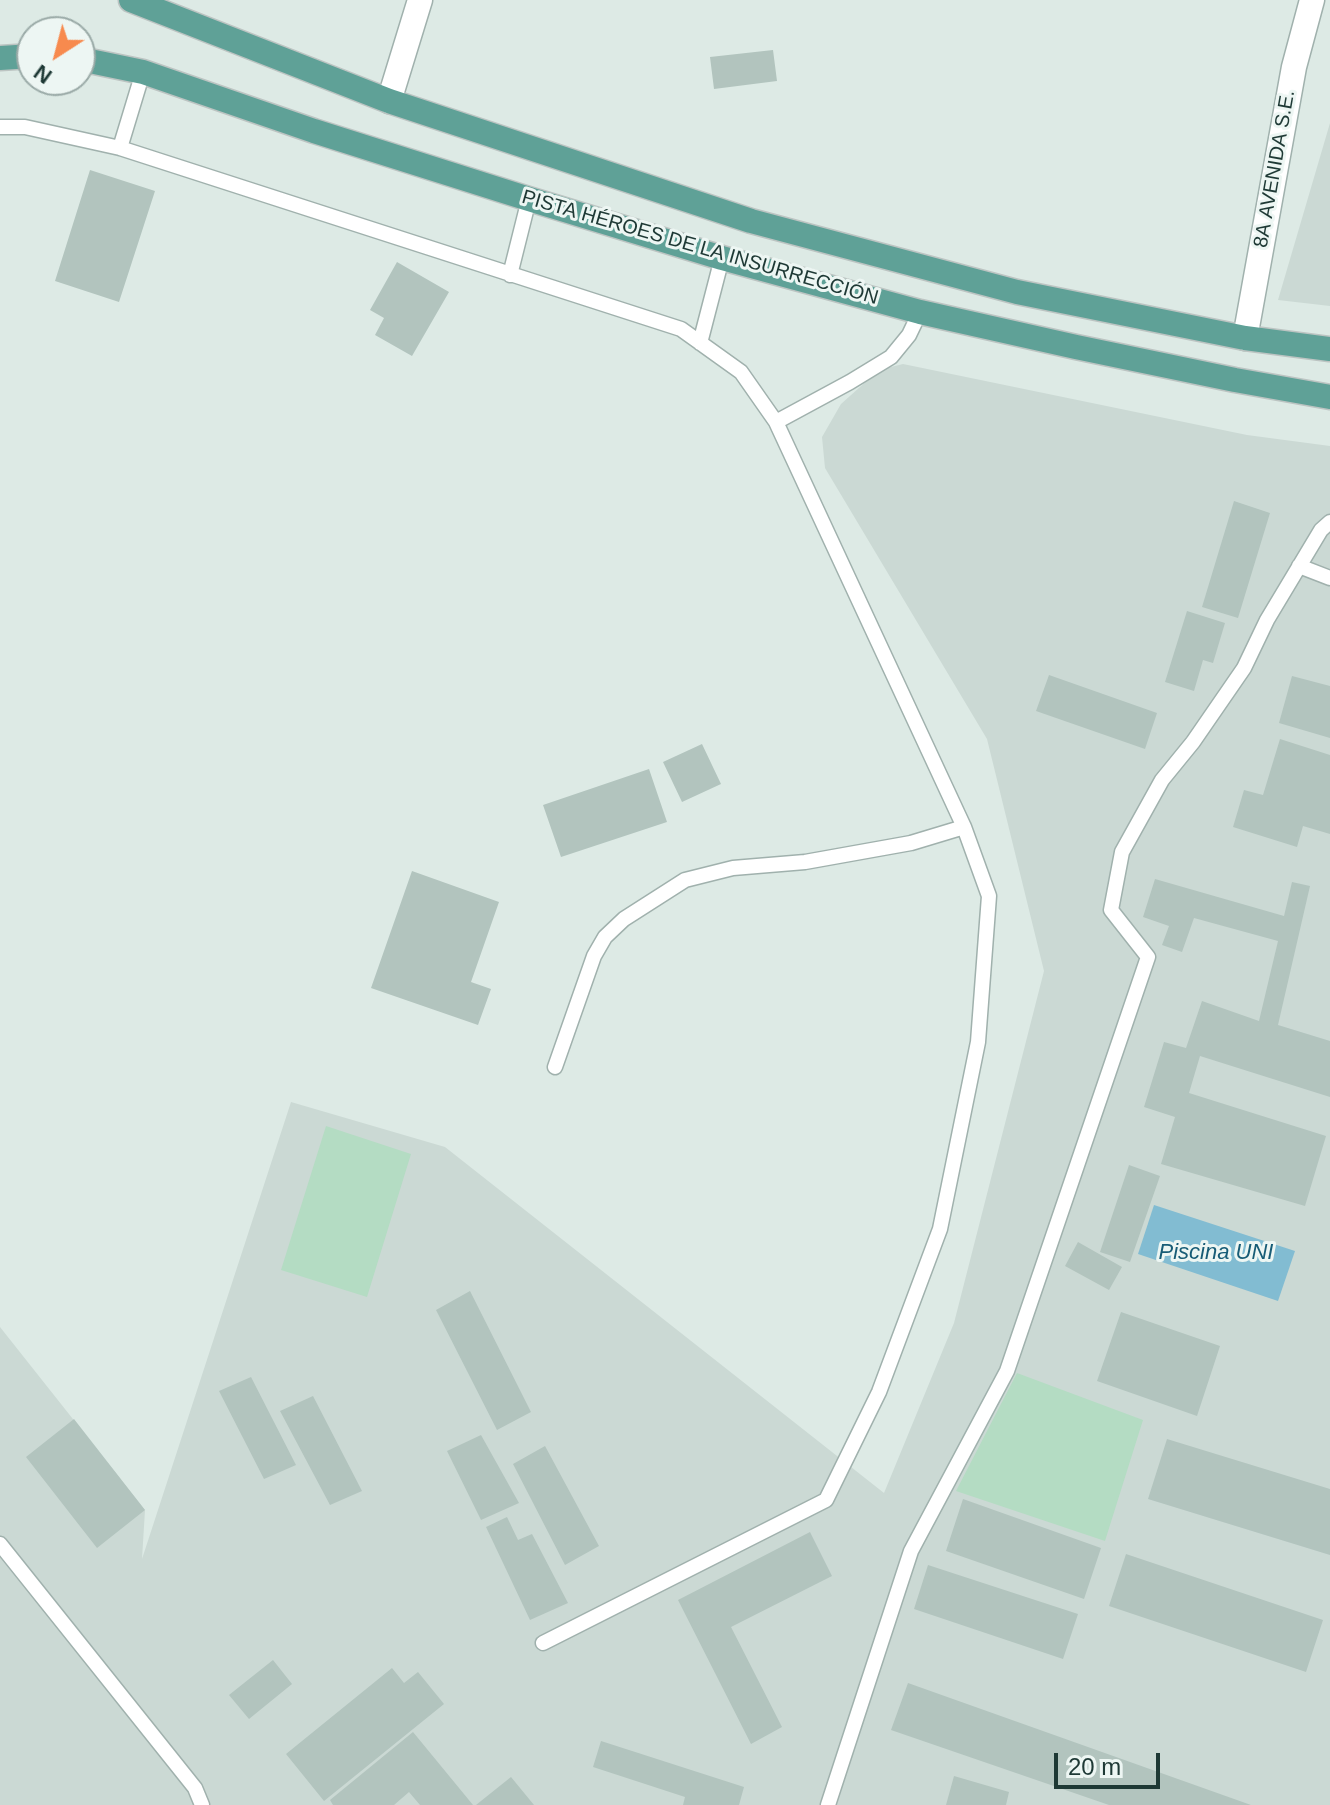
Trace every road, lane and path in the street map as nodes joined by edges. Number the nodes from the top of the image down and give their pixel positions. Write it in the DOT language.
graph roads {
  1 [pos="131,0"];
  2 [pos="420,0"];
  3 [pos="1312,0"];
  4 [pos="164,7"];
  5 [pos="96,62"];
  6 [pos="143,72"];
  7 [pos="389,101"];
  8 [pos="0,127"];
  9 [pos="120,148"];
  10 [pos="529,199"];
  11 [pos="722,258"];
  12 [pos="510,275"];
  13 [pos="920,312"];
  14 [pos="1245,338"];
  15 [pos="700,343"];
  16 [pos="1330,349"];
  17 [pos="1330,397"];
  18 [pos="776,422"];
  19 [pos="1330,522"];
  20 [pos="1299,566"];
  21 [pos="1330,578"];
  22 [pos="964,827"];
  23 [pos="555,1067"];
  24 [pos="0,1544"];
  25 [pos="543,1643"];
  26 [pos="202,1805"];
  27 [pos="828,1805"];
  1 -- 4 [label="main road, PISTA HÉROES DE LA INSURRECCIÓN"];
  2 -- 7 [label="street"];
  3 -- 14 [label="street, 8A AVENIDA S.E."];
  4 -- 7 [label="main road, PISTA HÉROES DE LA INSURRECCIÓN"];
  5 -- 6 [label="main road, PISTA HÉROES DE LA INSURRECCIÓN"];
  6 -- 9 [label="lane"];
  6 -- 10 [label="main road, PISTA HÉROES DE LA INSURRECCIÓN"];
  7 -- 14 [label="main road, PISTA HÉROES DE LA INSURRECCIÓN"];
  8 -- 9 [label="lane"];
  9 -- 12 [label="lane"];
  10 -- 11 [label="main road, PISTA HÉROES DE LA INSURRECCIÓN"];
  10 -- 12 [label="lane"];
  11 -- 13 [label="main road, PISTA HÉROES DE LA INSURRECCIÓN"];
  11 -- 15 [label="lane"];
  12 -- 15 [label="lane"];
  13 -- 17 [label="main road, PISTA HÉROES DE LA INSURRECCIÓN"];
  13 -- 18 [label="lane"];
  14 -- 16 [label="main road, PISTA HÉROES DE LA INSURRECCIÓN"];
  15 -- 18 [label="lane"];
  18 -- 22 [label="lane"];
  19 -- 20 [label="lane"];
  20 -- 21 [label="lane"];
  20 -- 27 [label="lane"];
  22 -- 23 [label="lane"];
  22 -- 25 [label="lane"];
  24 -- 26 [label="lane"];
}
